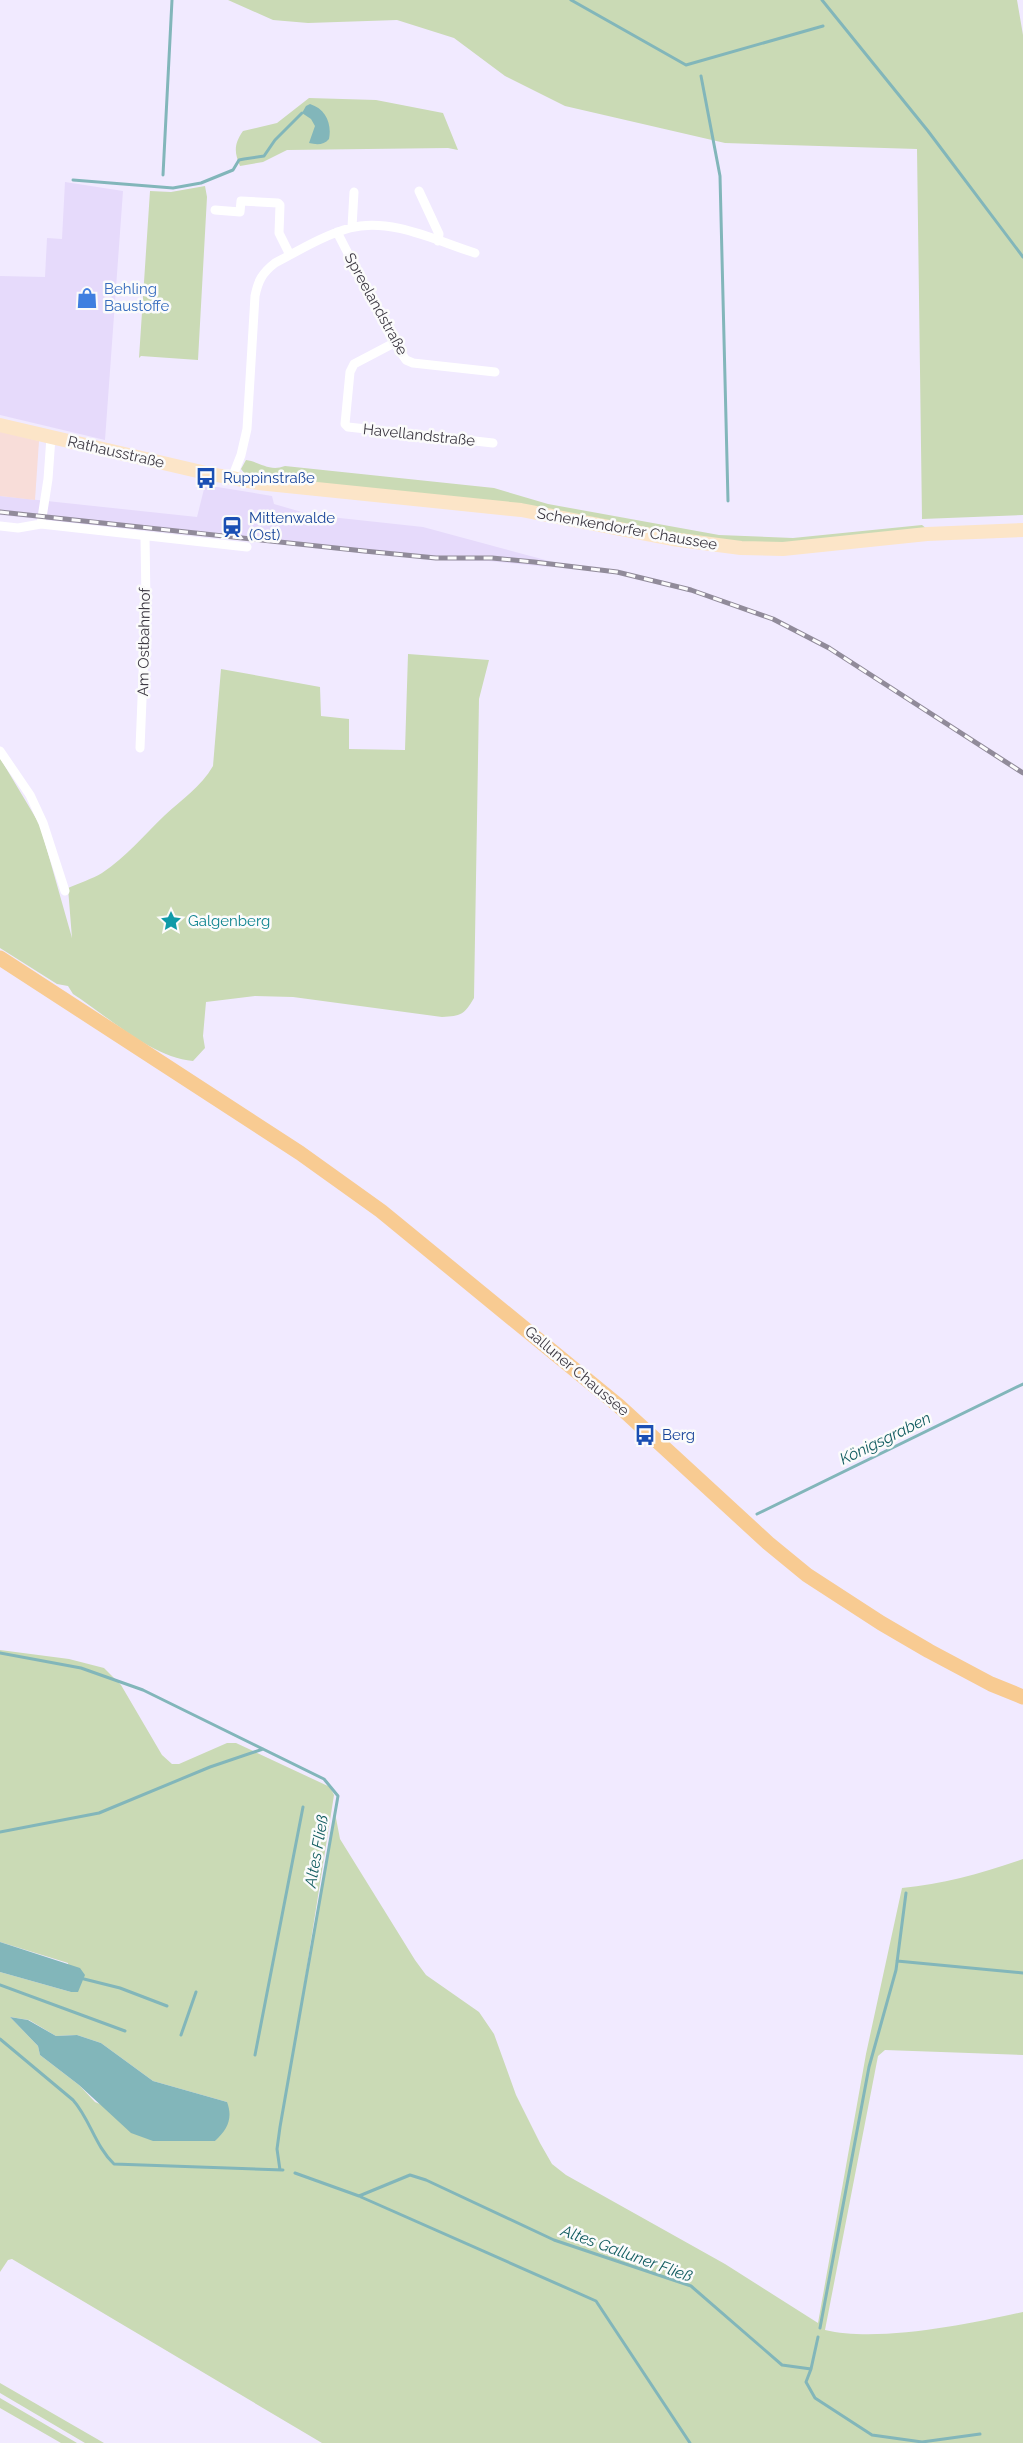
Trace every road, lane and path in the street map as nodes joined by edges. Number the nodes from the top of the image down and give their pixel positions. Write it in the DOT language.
graph roads {
  1 [pos="419,191"];
  2 [pos="354,192"];
  3 [pos="215,210"];
  4 [pos="352,227"];
  5 [pos="337,232"];
  6 [pos="438,241"];
  7 [pos="475,253"];
  8 [pos="290,255"];
  9 [pos="394,343"];
  10 [pos="495,372"];
  11 [pos="0,425"];
  12 [pos="51,437"];
  13 [pos="493,443"];
  14 [pos="232,478"];
  15 [pos="41,524"];
  16 [pos="0,526"];
  17 [pos="1023,530"];
  18 [pos="145,536"];
  19 [pos="247,547"];
  20 [pos="140,748"];
  21 [pos="0,751"];
  22 [pos="64,891"];
  23 [pos="0,958"];
  24 [pos="1023,1697"];
  1 -- 6 [label="street"];
  2 -- 4 [label="street"];
  3 -- 8 [label="street"];
  4 -- 5 [label="street"];
  4 -- 6 [label="street"];
  5 -- 8 [label="street"];
  5 -- 9 [label="street, Spreelandstraße"];
  6 -- 7 [label="street"];
  8 -- 14 [label="street"];
  9 -- 10 [label="street, Spreelandstraße"];
  9 -- 13 [label="street, Havellandstraße"];
  11 -- 12 [label="main road, Rathausstraße"];
  12 -- 14 [label="main road, Rathausstraße"];
  12 -- 15 [label="street"];
  14 -- 17 [label="main road, Schenkendorfer Chaussee"];
  15 -- 16 [label="street"];
  15 -- 18 [label="street"];
  18 -- 19 [label="street"];
  18 -- 20 [label="street, Am Ostbahnhof"];
  21 -- 22 [label="street"];
  23 -- 24 [label="main road, Galluner Chaussee"];
}
